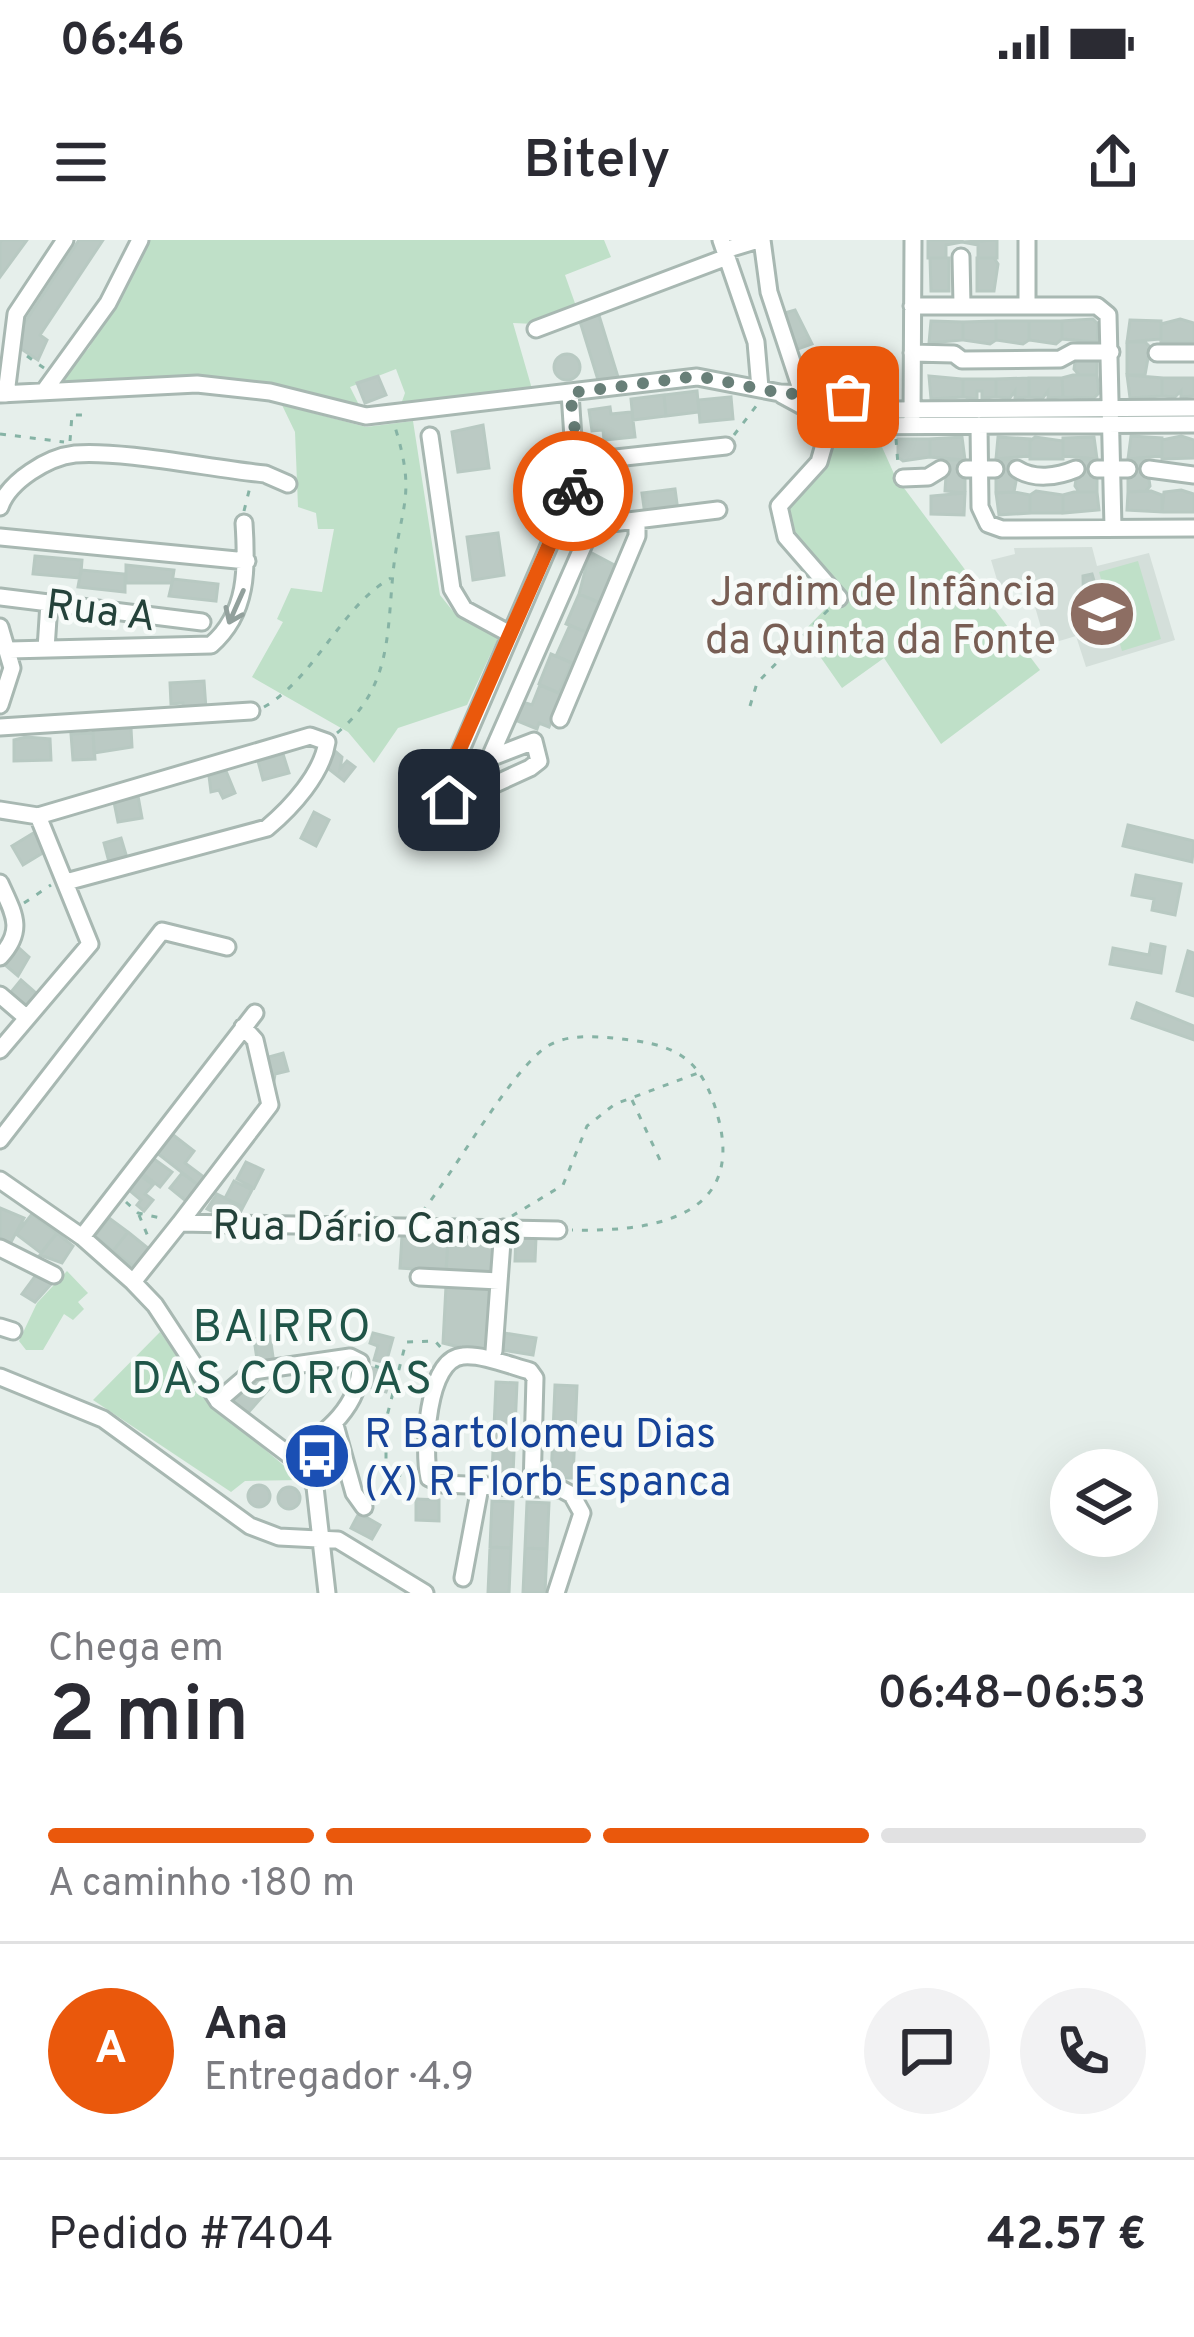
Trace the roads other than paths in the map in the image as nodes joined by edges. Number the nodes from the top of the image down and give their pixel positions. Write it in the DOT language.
graph roads {
  1 [pos="65,240"];
  2 [pos="140,240"];
  3 [pos="760,240"];
  4 [pos="914,240"];
  5 [pos="1027,240"];
  6 [pos="724,249"];
  7 [pos="961,257"];
  8 [pos="962,305"];
  9 [pos="1027,305"];
  10 [pos="912,306"];
  11 [pos="536,329"];
  12 [pos="1112,352"];
  13 [pos="912,353"];
  14 [pos="1157,353"];
  15 [pos="1194,353"];
  16 [pos="48,381"];
  17 [pos="799,383"];
  18 [pos="760,388"];
  19 [pos="570,393"];
  20 [pos="780,393"];
  21 [pos="3,394"];
  22 [pos="843,397"];
  23 [pos="1194,408"];
  24 [pos="1112,417"];
  25 [pos="906,420"];
  26 [pos="833,423"];
  27 [pos="1194,424"];
  28 [pos="980,425"];
  29 [pos="430,436"];
  30 [pos="726,446"];
  31 [pos="579,462"];
  32 [pos="941,469"];
  33 [pos="1017,469"];
  34 [pos="1076,469"];
  35 [pos="1150,469"];
  36 [pos="1194,475"];
  37 [pos="903,478"];
  38 [pos="288,484"];
  39 [pos="0,507"];
  40 [pos="718,510"];
  41 [pos="564,512"];
  42 [pos="637,520"];
  43 [pos="244,523"];
  44 [pos="586,526"];
  45 [pos="1194,528"];
  46 [pos="1113,529"];
  47 [pos="0,537"];
  48 [pos="247,561"];
  49 [pos="0,597"];
  50 [pos="839,598"];
  51 [pos="49,603"];
  52 [pos="202,622"];
  53 [pos="0,627"];
  54 [pos="510,634"];
  55 [pos="9,650"];
  56 [pos="46,650"];
  57 [pos="0,705"];
  58 [pos="250,712"];
  59 [pos="560,719"];
  60 [pos="0,728"];
  61 [pos="491,755"];
  62 [pos="451,772"];
  63 [pos="0,810"];
  64 [pos="38,816"];
  65 [pos="65,879"];
  66 [pos="0,883"];
  67 [pos="227,947"];
  68 [pos="0,958"];
  69 [pos="0,995"];
  70 [pos="255,1012"];
  71 [pos="27,1018"];
  72 [pos="243,1028"];
  73 [pos="0,1050"];
  74 [pos="0,1140"];
  75 [pos="0,1180"];
  76 [pos="180,1223"];
  77 [pos="502,1228"];
  78 [pos="558,1230"];
  79 [pos="82,1237"];
  80 [pos="0,1248"];
  81 [pos="54,1275"];
  82 [pos="419,1277"];
  83 [pos="499,1281"];
  84 [pos="133,1282"];
  85 [pos="494,1351"];
  86 [pos="0,1377"];
  87 [pos="218,1401"];
  88 [pos="335,1425"];
  89 [pos="293,1456"];
  90 [pos="480,1486"];
  91 [pos="532,1488"];
  92 [pos="364,1507"];
  93 [pos="322,1536"];
  94 [pos="464,1578"];
  95 [pos="327,1593"];
  96 [pos="425,1593"];
  97 [pos="556,1593"];
  1 -- 21 [label="street"];
  2 -- 16 [label="street"];
  3 -- 6 [label="street"];
  3 -- 17 [label="street"];
  4 -- 10 [label="street"];
  5 -- 9 [label="street"];
  6 -- 11 [label="street"];
  6 -- 18 [label="street"];
  7 -- 8 [label="street"];
  8 -- 9 [label="street"];
  8 -- 10 [label="street"];
  9 -- 12 [label="street"];
  10 -- 13 [label="street"];
  12 -- 13 [label="street"];
  12 -- 24 [label="street"];
  13 -- 25 [label="street"];
  14 -- 15 [label="street"];
  16 -- 19 [label="street"];
  16 -- 21 [label="street"];
  18 -- 19 [label="street"];
  18 -- 20 [label="street"];
  19 -- 31 [label="street"];
  20 -- 22 [label="street"];
  20 -- 26 [label="street"];
  22 -- 25 [label="street"];
  22 -- 26 [label="street"];
  22 -- 26 [label="street"];
  23 -- 24 [label="street"];
  24 -- 25 [label="street"];
  24 -- 27 [label="street"];
  24 -- 28 [label="street"];
  24 -- 46 [label="street"];
  25 -- 26 [label="street"];
  25 -- 28 [label="street"];
  26 -- 50 [label="street"];
  28 -- 46 [label="street"];
  29 -- 54 [label="street"];
  30 -- 31 [label="street"];
  31 -- 41 [label="street"];
  32 -- 37 [label="street"];
  33 -- 34 [label="street"];
  35 -- 36 [label="street"];
  38 -- 39 [label="street"];
  40 -- 42 [label="street"];
  41 -- 44 [label="street"];
  41 -- 54 [label="street"];
  42 -- 44 [label="street"];
  42 -- 59 [label="street"];
  43 -- 48 [label="street"];
  44 -- 61 [label="street"];
  45 -- 46 [label="street"];
  47 -- 48 [label="street"];
  48 -- 56 [label="street, one-way"];
  49 -- 51 [label="street, Rua A"];
  51 -- 52 [label="street, Rua A"];
  51 -- 56 [label="street"];
  53 -- 55 [label="street"];
  54 -- 62 [label="street"];
  55 -- 56 [label="street"];
  55 -- 57 [label="street"];
  58 -- 60 [label="street"];
  61 -- 62 [label="street"];
  61 -- 62 [label="street"];
  63 -- 64 [label="street"];
  64 -- 65 [label="street"];
  64 -- 65 [label="street"];
  65 -- 71 [label="street"];
  66 -- 68 [label="street"];
  67 -- 74 [label="street"];
  69 -- 71 [label="street"];
  70 -- 72 [label="street"];
  71 -- 73 [label="street"];
  72 -- 76 [label="street"];
  72 -- 79 [label="street"];
  75 -- 79 [label="street"];
  76 -- 77 [label="street, Rua Dário Canas"];
  76 -- 84 [label="street, Rua Dário Canas"];
  77 -- 78 [label="street, Rua Dário Canas"];
  77 -- 83 [label="street"];
  79 -- 84 [label="street"];
  80 -- 81 [label="street"];
  82 -- 83 [label="street"];
  83 -- 85 [label="street"];
  84 -- 87 [label="street"];
  86 -- 93 [label="street"];
  87 -- 88 [label="street"];
  87 -- 89 [label="street"];
  88 -- 89 [label="street"];
  88 -- 92 [label="street"];
  89 -- 93 [label="street"];
  90 -- 91 [label="street"];
  90 -- 91 [label="street"];
  90 -- 94 [label="street"];
  91 -- 97 [label="street"];
  93 -- 95 [label="street"];
  93 -- 96 [label="street"];
}
